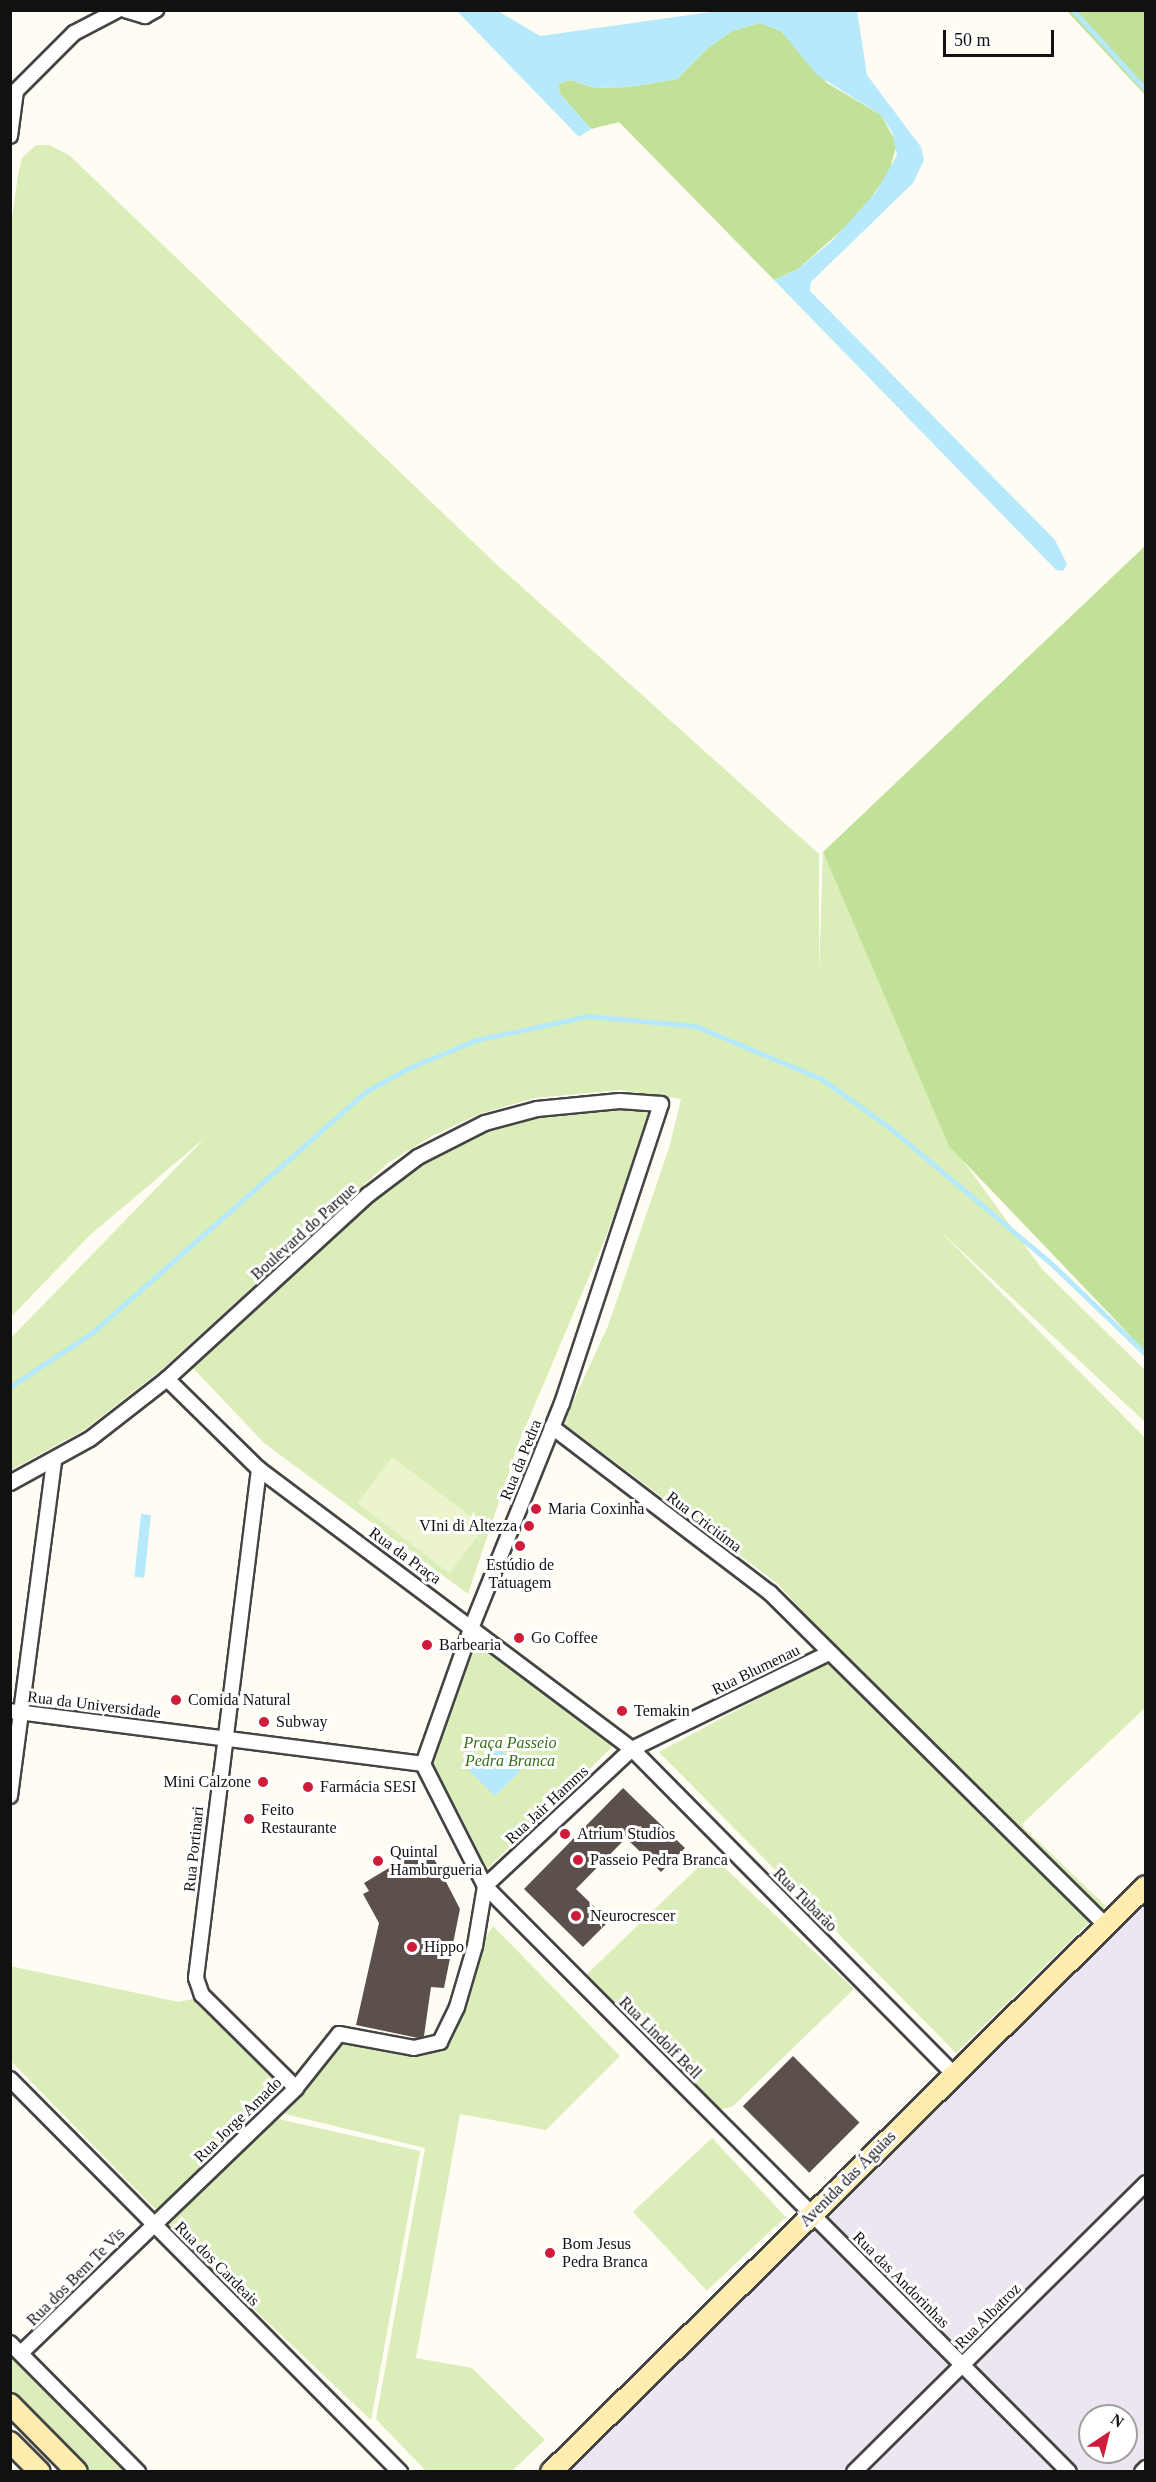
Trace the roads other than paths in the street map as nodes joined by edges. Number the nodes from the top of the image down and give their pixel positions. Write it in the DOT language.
graph roads {
  1 [pos="118,10"];
  2 [pos="125,10"];
  3 [pos="156,10"];
  4 [pos="13,88"];
  5 [pos="10,136"];
  6 [pos="661,1104"];
  7 [pos="167,1379"];
  8 [pos="552,1427"];
  9 [pos="54,1462"];
  10 [pos="259,1468"];
  11 [pos="10,1483"];
  12 [pos="472,1626"];
  13 [pos="829,1653"];
  14 [pos="16,1712"];
  15 [pos="223,1738"];
  16 [pos="632,1749"];
  17 [pos="423,1764"];
  18 [pos="10,1796"];
  19 [pos="485,1886"];
  20 [pos="1145,1889"];
  21 [pos="1106,1925"];
  22 [pos="954,2073"];
  23 [pos="10,2079"];
  24 [pos="296,2088"];
  25 [pos="1146,2183"];
  26 [pos="812,2214"];
  27 [pos="154,2223"];
  28 [pos="10,2343"];
  29 [pos="21,2353"];
  30 [pos="962,2364"];
  31 [pos="10,2404"];
  32 [pos="10,2442"];
  33 [pos="1146,2468"];
  34 [pos="40,2472"];
  35 [pos="77,2472"];
  36 [pos="138,2472"];
  37 [pos="400,2472"];
  38 [pos="551,2472"];
  39 [pos="854,2472"];
  40 [pos="1069,2472"];
  41 [pos="1142,2472"];
  1 -- 4 [label="street"];
  2 -- 3 [label="street"];
  4 -- 5 [label="street"];
  6 -- 7 [label="street, Boulevard do Parque"];
  6 -- 8 [label="street, Rua da Pedra"];
  7 -- 9 [label="street, Boulevard do Parque"];
  7 -- 10 [label="street, Rua da Praça"];
  8 -- 12 [label="street, Rua da Pedra"];
  8 -- 13 [label="street, Rua Criciúma"];
  9 -- 11 [label="street, Boulevard do Parque"];
  9 -- 14 [label="street"];
  10 -- 12 [label="street, Rua da Praça"];
  10 -- 15 [label="street, Rua Portinari"];
  12 -- 16 [label="street, Rua da Praça"];
  12 -- 17 [label="street, Rua da Pedra"];
  13 -- 16 [label="street, Rua Blumenau"];
  13 -- 21 [label="street, Rua Criciúma"];
  14 -- 15 [label="street, Rua da Universidade"];
  14 -- 18 [label="street"];
  15 -- 17 [label="street, Rua da Universidade"];
  15 -- 24 [label="street, Rua Portinari"];
  16 -- 19 [label="street, Rua Jair Hamms"];
  16 -- 22 [label="street, Rua Tubarão"];
  17 -- 19 [label="street"];
  19 -- 24 [label="street, Rua Jorge Amado"];
  19 -- 26 [label="street, Rua Lindolf Bell"];
  20 -- 21 [label="street, Avenida das Águias"];
  21 -- 22 [label="street, Avenida das Águias"];
  22 -- 26 [label="street, Avenida das Águias"];
  23 -- 27 [label="street, Rua dos Cardeais"];
  24 -- 27 [label="street, Rua Jorge Amado"];
  25 -- 30 [label="street, Rua Albatroz"];
  26 -- 30 [label="street, Rua das Andorinhas"];
  26 -- 38 [label="street, Avenida das Águias"];
  27 -- 29 [label="street, Rua dos Bem Te Vis"];
  27 -- 37 [label="street, Rua dos Cardeais"];
  28 -- 29 [label="street"];
  29 -- 36 [label="street"];
  30 -- 39 [label="street, Rua Albatroz"];
  30 -- 40 [label="street, Rua das Andorinhas"];
  31 -- 35 [label="street"];
  32 -- 34 [label="street"];
  33 -- 41 [label="street"];
}
